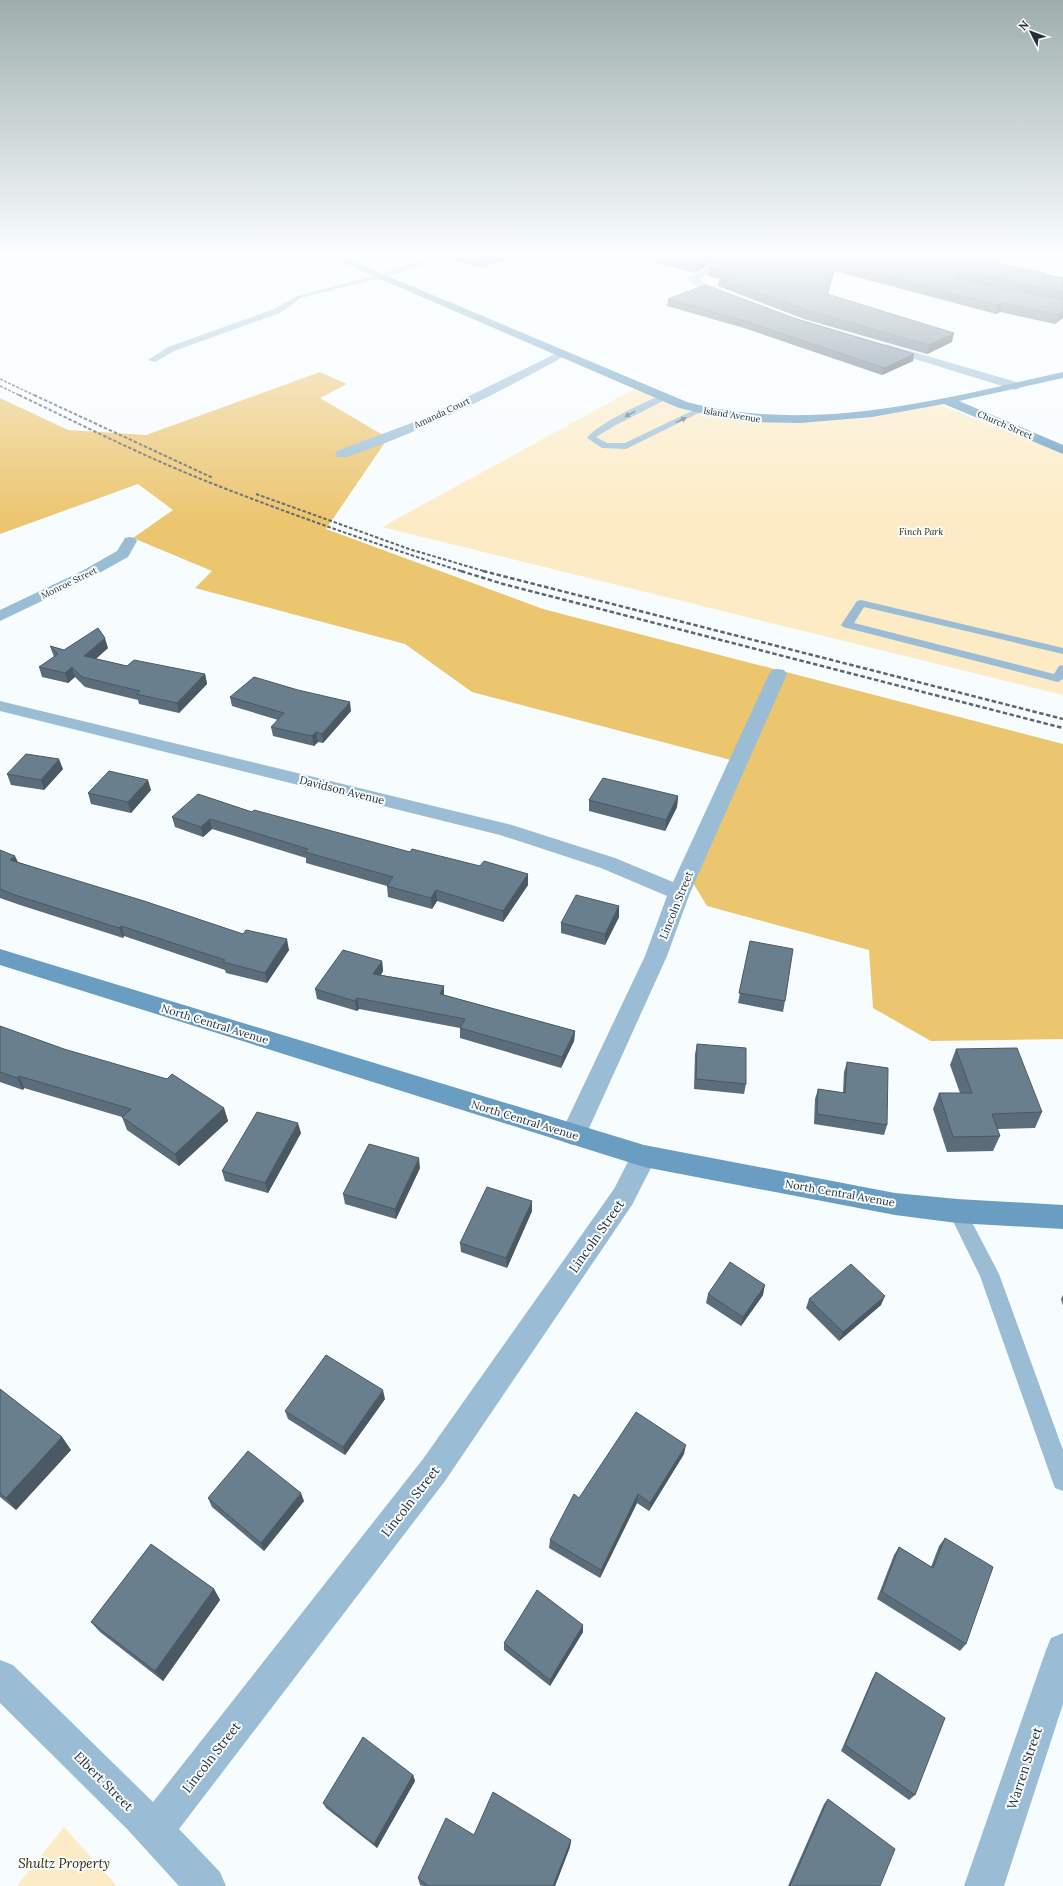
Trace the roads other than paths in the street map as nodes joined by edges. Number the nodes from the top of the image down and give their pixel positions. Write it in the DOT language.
graph roads {
  1 [pos="186,344"];
  2 [pos="537,344"];
  3 [pos="878,344"];
  4 [pos="561,354"];
  5 [pos="152,360"];
  6 [pos="1063,375"];
  7 [pos="1016,386"];
  8 [pos="664,397"];
  9 [pos="946,401"];
  10 [pos="701,410"];
  11 [pos="1063,450"];
  12 [pos="342,454"];
  13 [pos="130,541"];
  14 [pos="0,616"];
  15 [pos="1063,651"];
  16 [pos="1063,668"];
  17 [pos="778,674"];
  18 [pos="0,706"];
  19 [pos="679,893"];
  20 [pos="0,958"];
  21 [pos="573,1135"];
  22 [pos="644,1156"];
  23 [pos="957,1211"];
  24 [pos="1063,1217"];
  25 [pos="1063,1480"];
  26 [pos="1063,1650"];
  27 [pos="0,1678"];
  28 [pos="154,1831"];
  29 [pos="206,1886"];
  30 [pos="984,1886"];
  1 -- 5 [label="lane"];
  2 -- 4 [label="street, Island Avenue"];
  3 -- 7 [label="street"];
  4 -- 8 [label="street, Island Avenue"];
  4 -- 12 [label="street, Amanda Court"];
  6 -- 7 [label="street, Island Avenue"];
  7 -- 9 [label="street, Island Avenue"];
  8 -- 10 [label="street, Island Avenue"];
  8 -- 10 [label="lane, one-way"];
  9 -- 10 [label="street, Island Avenue"];
  9 -- 11 [label="street, Church Street"];
  13 -- 14 [label="street, Monroe Street"];
  15 -- 16 [label="lane"];
  17 -- 19 [label="street, Lincoln Street"];
  18 -- 19 [label="street, Davidson Avenue"];
  19 -- 21 [label="street, Lincoln Street"];
  20 -- 21 [label="street, North Central Avenue"];
  21 -- 22 [label="street, North Central Avenue"];
  22 -- 23 [label="street, North Central Avenue"];
  22 -- 28 [label="street, Lincoln Street"];
  23 -- 24 [label="street, North Central Avenue"];
  23 -- 25 [label="lane"];
  26 -- 30 [label="street, Warren Street"];
  27 -- 28 [label="street, Elbert Street"];
  28 -- 29 [label="street, Elbert Street"];
}
